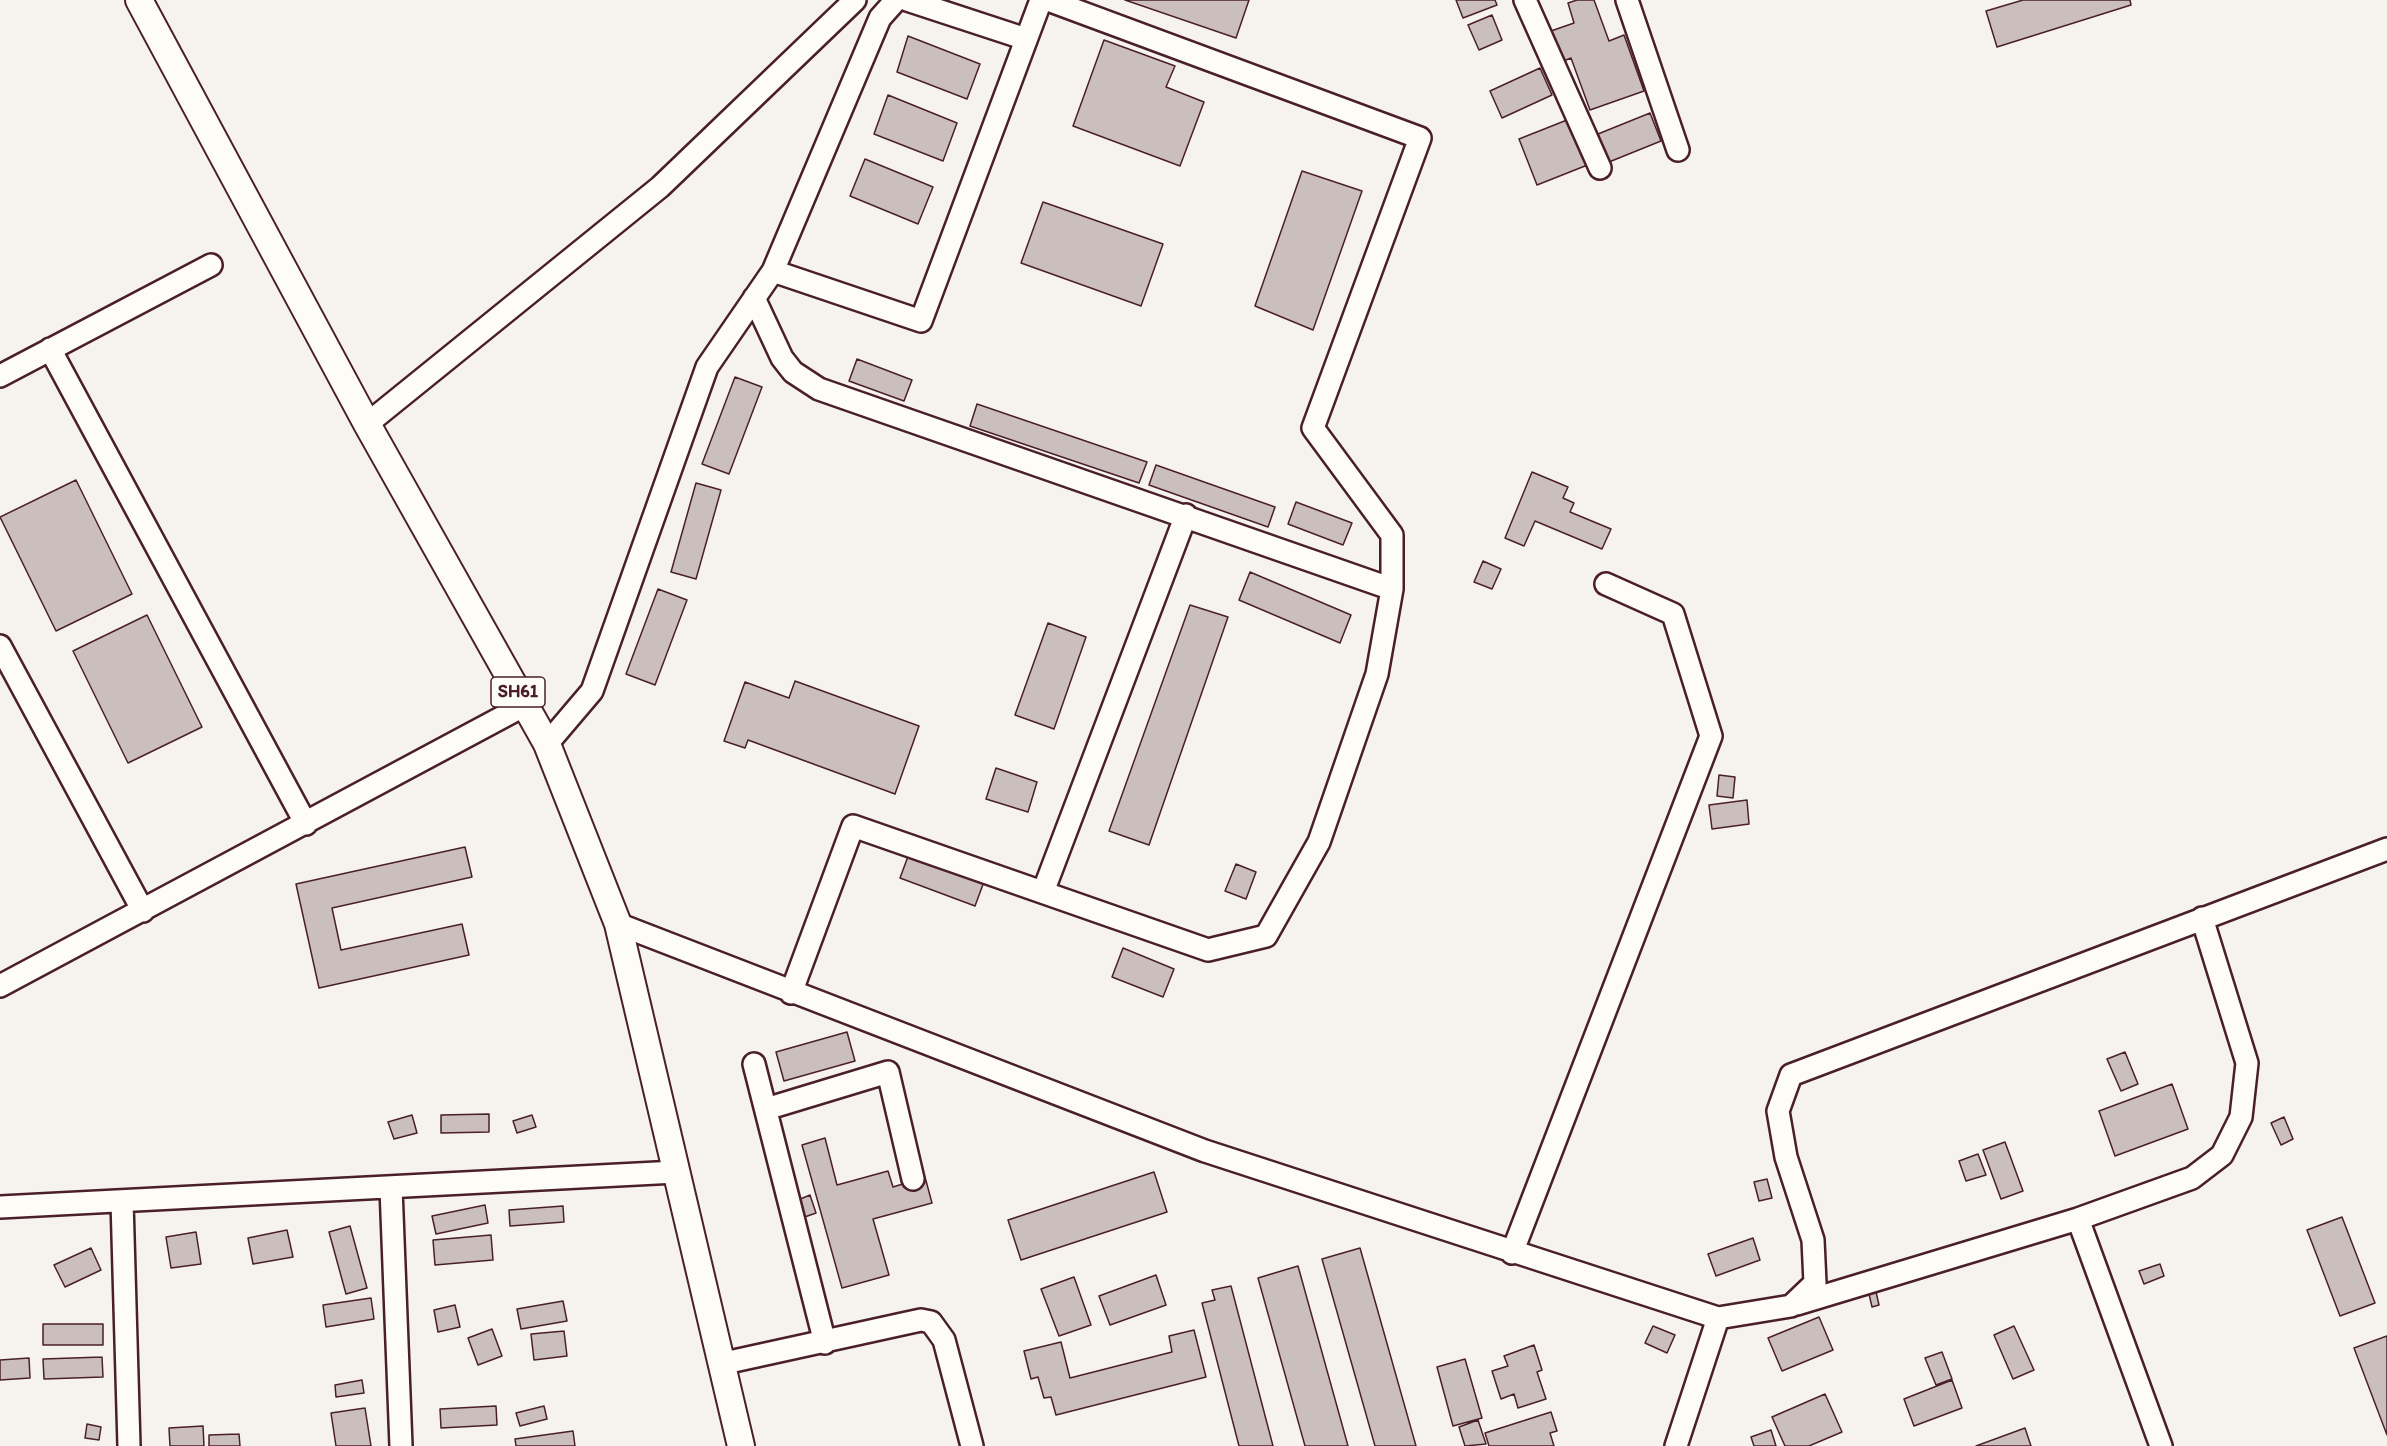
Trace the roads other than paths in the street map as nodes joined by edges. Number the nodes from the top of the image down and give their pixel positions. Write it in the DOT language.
graph roads {
  1 [pos="139,0"];
  2 [pos="855,0"];
  3 [pos="896,0"];
  4 [pos="907,0"];
  5 [pos="1041,0"];
  6 [pos="1048,0"];
  7 [pos="1525,0"];
  8 [pos="1627,0"];
  9 [pos="1026,39"];
  10 [pos="1678,150"];
  11 [pos="1600,168"];
  12 [pos="211,264"];
  13 [pos="773,271"];
  14 [pos="754,298"];
  15 [pos="50,349"];
  16 [pos="0,376"];
  17 [pos="367,424"];
  18 [pos="1186,515"];
  19 [pos="1606,585"];
  20 [pos="1392,589"];
  21 [pos="0,646"];
  22 [pos="525,705"];
  23 [pos="547,744"];
  24 [pos="306,824"];
  25 [pos="2387,849"];
  26 [pos="1043,892"];
  27 [pos="143,911"];
  28 [pos="2202,918"];
  29 [pos="618,924"];
  30 [pos="0,986"];
  31 [pos="791,993"];
  32 [pos="754,1064"];
  33 [pos="766,1109"];
  34 [pos="676,1172"];
  35 [pos="913,1179"];
  36 [pos="390,1188"];
  37 [pos="122,1201"];
  38 [pos="0,1207"];
  39 [pos="2078,1219"];
  40 [pos="1512,1253"];
  41 [pos="1791,1306"];
  42 [pos="1718,1318"];
  43 [pos="825,1343"];
  44 [pos="720,1364"];
  45 [pos="129,1446"];
  46 [pos="401,1446"];
  47 [pos="741,1446"];
  48 [pos="972,1446"];
  49 [pos="1676,1446"];
  50 [pos="2161,1446"];
  1 -- 17 [label="main road, SH61"];
  2 -- 17 [label="street"];
  3 -- 13 [label="street"];
  4 -- 9 [label="street"];
  5 -- 9 [label="street"];
  6 -- 20 [label="street"];
  7 -- 11 [label="street"];
  8 -- 10 [label="street"];
  9 -- 13 [label="street"];
  12 -- 15 [label="street"];
  13 -- 14 [label="street"];
  14 -- 18 [label="street"];
  14 -- 23 [label="street"];
  15 -- 16 [label="street"];
  15 -- 24 [label="street"];
  17 -- 22 [label="main road, SH61"];
  18 -- 20 [label="street"];
  18 -- 26 [label="street"];
  19 -- 40 [label="street"];
  20 -- 26 [label="street"];
  21 -- 27 [label="street"];
  22 -- 23 [label="main road, SH61"];
  22 -- 24 [label="street"];
  23 -- 29 [label="main road, SH61"];
  24 -- 27 [label="street"];
  25 -- 28 [label="street"];
  26 -- 31 [label="street"];
  27 -- 30 [label="street"];
  28 -- 39 [label="street"];
  28 -- 41 [label="street"];
  29 -- 31 [label="street"];
  29 -- 34 [label="main road, SH61"];
  31 -- 40 [label="street"];
  32 -- 33 [label="street"];
  33 -- 35 [label="street"];
  33 -- 43 [label="street"];
  34 -- 36 [label="street"];
  34 -- 44 [label="main road, SH61"];
  36 -- 37 [label="street"];
  36 -- 46 [label="street"];
  37 -- 38 [label="street"];
  37 -- 45 [label="street"];
  39 -- 41 [label="street"];
  39 -- 50 [label="street"];
  40 -- 42 [label="street"];
  41 -- 42 [label="street"];
  42 -- 49 [label="street"];
  43 -- 44 [label="street"];
  43 -- 48 [label="street"];
  44 -- 47 [label="main road, SH61"];
}
